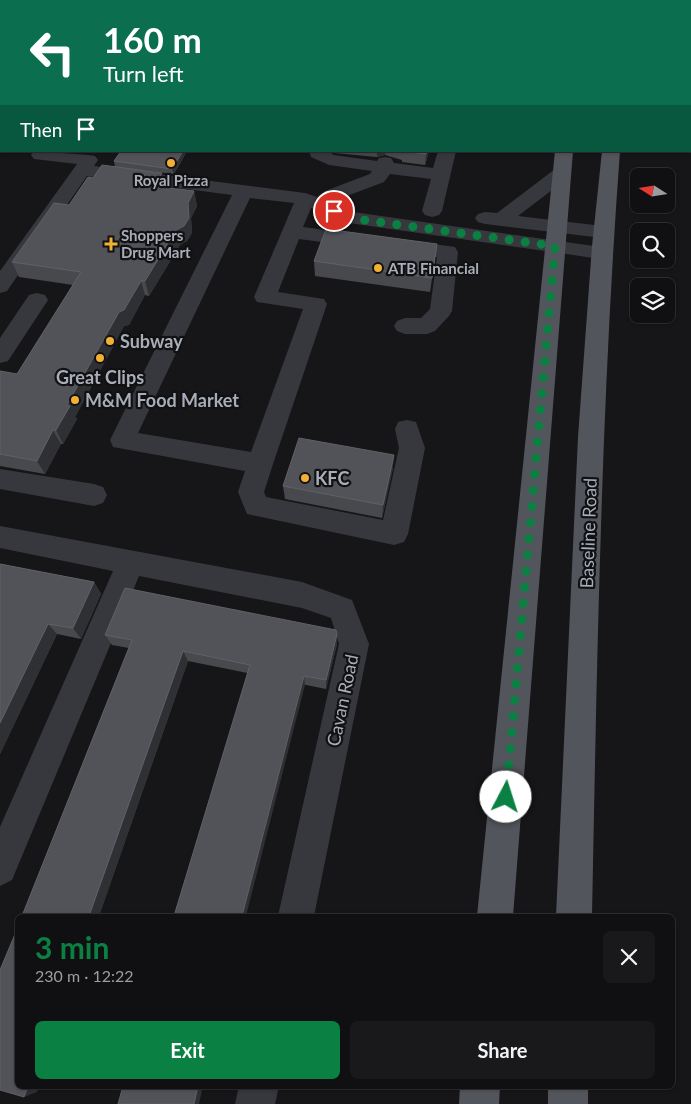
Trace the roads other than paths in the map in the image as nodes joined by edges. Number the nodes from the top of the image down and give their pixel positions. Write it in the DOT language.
graph roads {
  1 [pos="42,152"];
  2 [pos="318,152"];
  3 [pos="447,152"];
  4 [pos="564,152"];
  5 [pos="611,152"];
  6 [pos="386,160"];
  7 [pos="88,161"];
  8 [pos="562,173"];
  9 [pos="441,175"];
  10 [pos="244,191"];
  11 [pos="312,202"];
  12 [pos="432,211"];
  13 [pos="501,220"];
  14 [pos="291,232"];
  15 [pos="556,236"];
  16 [pos="602,243"];
  17 [pos="0,286"];
  18 [pos="37,300"];
  19 [pos="406,326"];
  20 [pos="0,355"];
  21 [pos="407,430"];
  22 [pos="260,464"];
  23 [pos="0,479"];
  24 [pos="94,495"];
  25 [pos="0,537"];
  26 [pos="131,561"];
  27 [pos="0,868"];
  28 [pos="296,914"];
  29 [pos="495,914"];
  30 [pos="574,914"];
  31 [pos="258,1089"];
  32 [pos="480,1089"];
  33 [pos="568,1089"];
  34 [pos="255,1104"];
  35 [pos="479,1104"];
  36 [pos="568,1104"];
  1 -- 7 [label="street"];
  2 -- 6 [label="street"];
  3 -- 9 [label="street"];
  4 -- 8 [label="main road"];
  5 -- 16 [label="main road, Baseline Road"];
  6 -- 9 [label="street"];
  6 -- 11 [label="street"];
  7 -- 10 [label="street"];
  7 -- 17 [label="street"];
  8 -- 13 [label="street"];
  8 -- 15 [label="main road"];
  9 -- 12 [label="street"];
  10 -- 11 [label="street"];
  10 -- 22 [label="street"];
  11 -- 12 [label="street"];
  11 -- 14 [label="street"];
  11 -- 15 [label="street"];
  12 -- 13 [label="street"];
  13 -- 15 [label="street"];
  14 -- 19 [label="street"];
  14 -- 22 [label="street"];
  15 -- 16 [label="street"];
  15 -- 29 [label="main road"];
  16 -- 30 [label="main road, Baseline Road"];
  18 -- 20 [label="street"];
  21 -- 22 [label="street"];
  23 -- 24 [label="street"];
  25 -- 26 [label="street, Cavan Road"];
  26 -- 27 [label="street"];
  26 -- 28 [label="street, Cavan Road"];
  31 -- 34 [label="street"];
  32 -- 35 [label="main road"];
  33 -- 36 [label="main road"];
}
